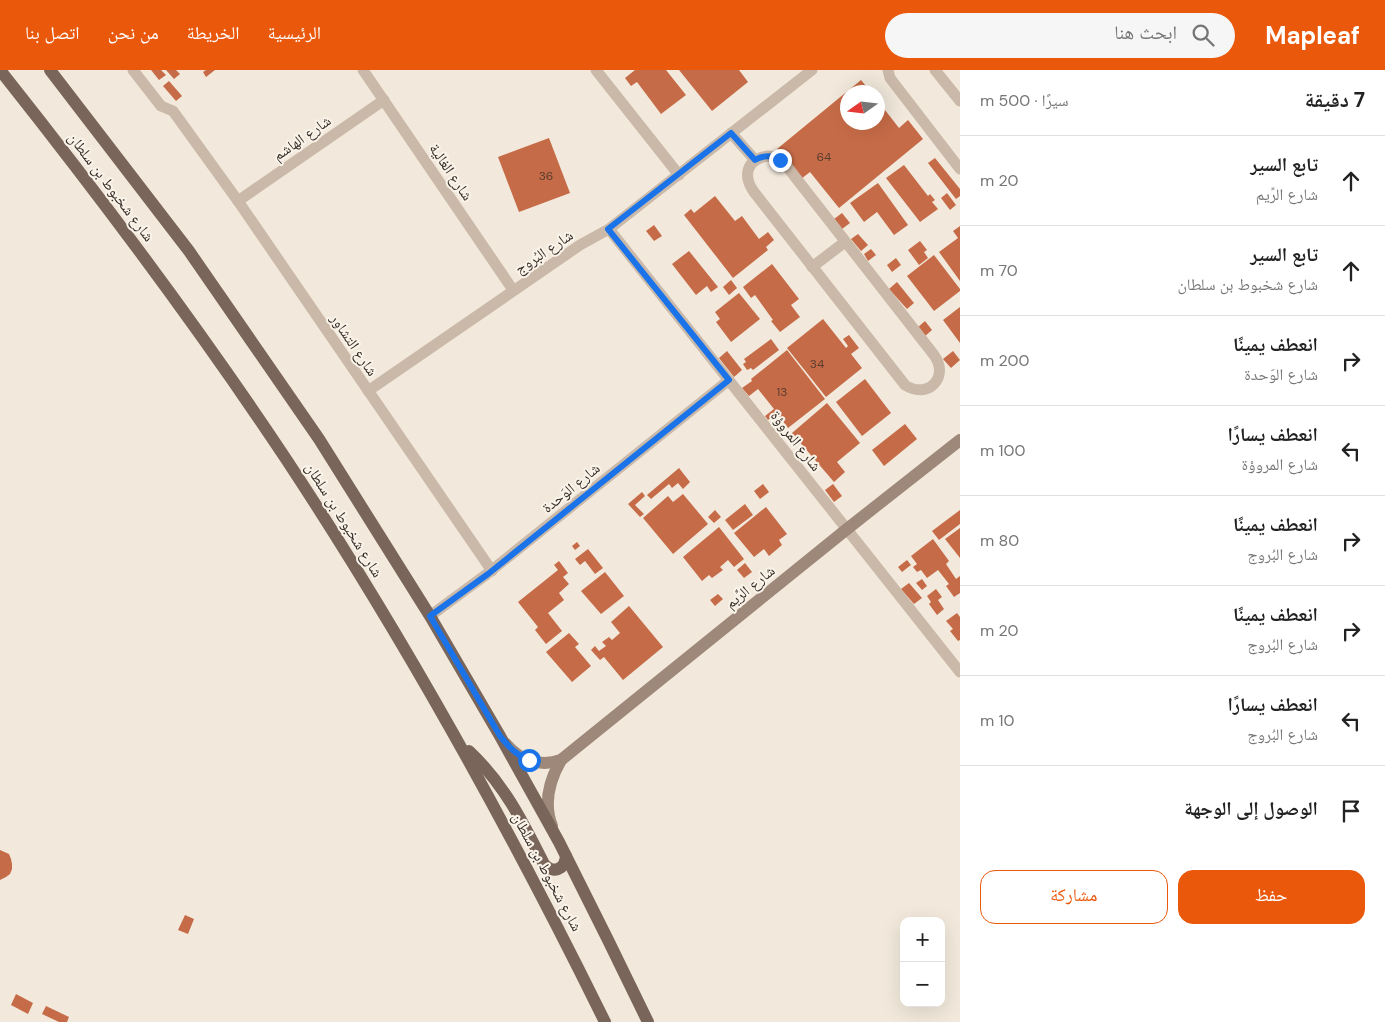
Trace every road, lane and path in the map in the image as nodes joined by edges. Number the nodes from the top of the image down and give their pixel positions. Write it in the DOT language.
graph roads {
  1 [pos="0,70"];
  2 [pos="50,70"];
  3 [pos="133,70"];
  4 [pos="363,70"];
  5 [pos="596,70"];
  6 [pos="812,70"];
  7 [pos="888,70"];
  8 [pos="935,70"];
  9 [pos="799,74"];
  10 [pos="384,100"];
  11 [pos="960,101"];
  12 [pos="731,133"];
  13 [pos="955,153"];
  14 [pos="755,160"];
  15 [pos="960,169"];
  16 [pos="679,174"];
  17 [pos="238,201"];
  18 [pos="608,229"];
  19 [pos="845,242"];
  20 [pos="812,267"];
  21 [pos="513,290"];
  22 [pos="729,380"];
  23 [pos="368,391"];
  24 [pos="960,440"];
  25 [pos="847,529"];
  26 [pos="492,571"];
  27 [pos="430,616"];
  28 [pos="960,672"];
  29 [pos="500,736"];
  30 [pos="458,740"];
  31 [pos="561,760"];
  32 [pos="558,842"];
  33 [pos="566,856"];
  34 [pos="605,1022"];
  35 [pos="648,1022"];
  1 -- 30 [label="main road, شارع شخبوط بن سلطان"];
  2 -- 27 [label="main road, شارع شخبوط بن سلطان"];
  3 -- 17 [label="street, شارع التشاور"];
  4 -- 10 [label="street, شارع الغالية"];
  5 -- 16 [label="street"];
  6 -- 9 [label="street, شارع البُروج"];
  7 -- 13 [label="street"];
  8 -- 11 [label="street"];
  9 -- 12 [label="street, شارع البُروج"];
  10 -- 17 [label="street, شارع الهاشم"];
  10 -- 21 [label="street, شارع الغالية"];
  12 -- 14 [label="street"];
  12 -- 16 [label="street, شارع البُروج"];
  13 -- 15 [label="street"];
  14 -- 19 [label="street"];
  14 -- 20 [label="street"];
  16 -- 18 [label="street, شارع البُروج"];
  17 -- 23 [label="street, شارع التشاور"];
  18 -- 21 [label="street, شارع البُروج"];
  18 -- 22 [label="street, شارع المروؤة"];
  19 -- 20 [label="street"];
  19 -- 20 [label="street"];
  21 -- 23 [label="street, شارع البُروج"];
  22 -- 25 [label="street, شارع المروؤة"];
  22 -- 26 [label="street, شارع الوَحدة"];
  23 -- 26 [label="street, شارع التشاور"];
  24 -- 25 [label="street, شارع الرِّيم"];
  25 -- 28 [label="street, شارع المروؤة"];
  25 -- 31 [label="street, شارع الرِّيم"];
  26 -- 27 [label="street, شارع الوَحدة"];
  27 -- 29 [label="main road, شارع شخبوط بن سلطان"];
  29 -- 31 [label="street"];
  29 -- 32 [label="main road, شارع شخبوط بن سلطان"];
  30 -- 33 [label="main road"];
  30 -- 34 [label="main road, شارع شخبوط بن سلطان"];
  31 -- 32 [label="street, شارع الرِّيم"];
  32 -- 33 [label="main road, شارع شخبوط بن سلطان"];
  33 -- 35 [label="main road, شارع شخبوط بن سلطان"];
}
